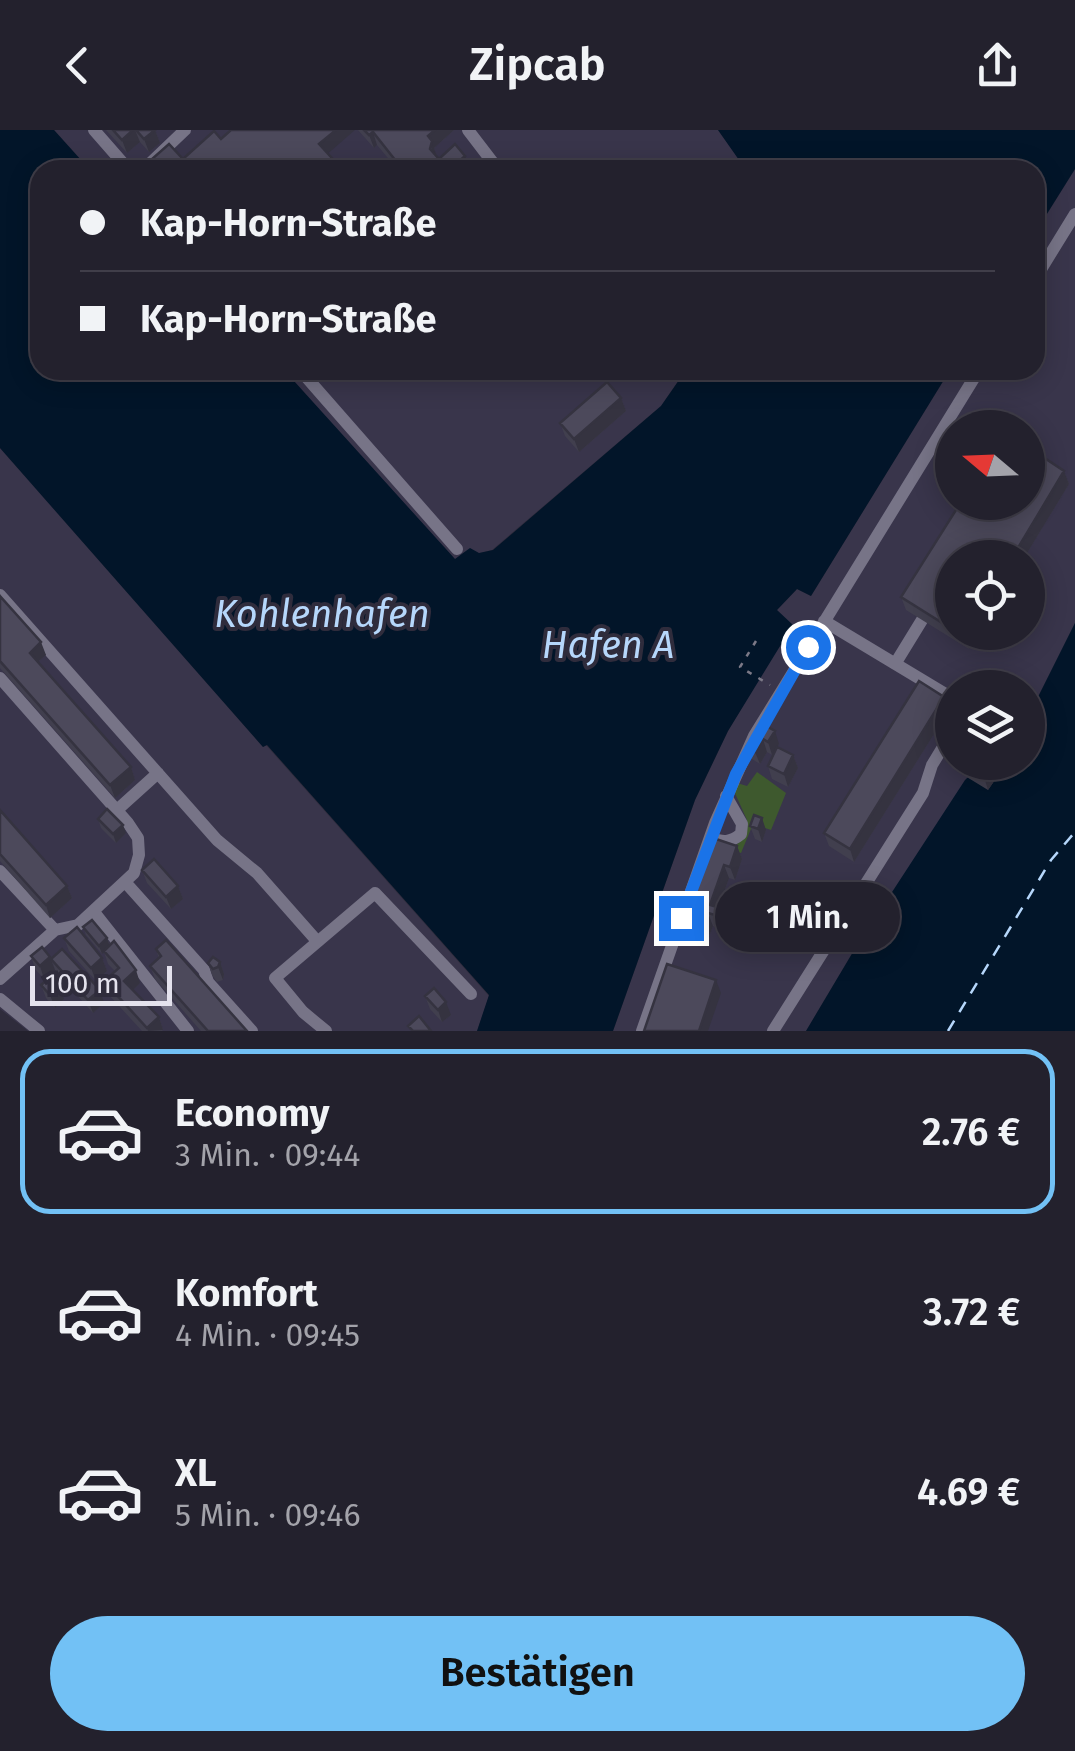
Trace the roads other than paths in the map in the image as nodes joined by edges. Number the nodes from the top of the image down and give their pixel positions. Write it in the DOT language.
graph roads {
  1 [pos="94,130"];
  2 [pos="185,130"];
  3 [pos="468,130"];
  4 [pos="121,160"];
  5 [pos="154,160"];
  6 [pos="491,160"];
  7 [pos="1075,214"];
  8 [pos="1045,264"];
  9 [pos="309,380"];
  10 [pos="973,380"];
  11 [pos="457,549"];
  12 [pos="0,596"];
  13 [pos="922,620"];
  14 [pos="824,621"];
  15 [pos="896,664"];
  16 [pos="0,678"];
  17 [pos="935,688"];
  18 [pos="935,760"];
  19 [pos="158,773"];
  20 [pos="726,796"];
  21 [pos="116,810"];
  22 [pos="710,838"];
  23 [pos="0,871"];
  24 [pos="130,878"];
  25 [pos="94,912"];
  26 [pos="54,930"];
  27 [pos="317,942"];
  28 [pos="0,979"];
  29 [pos="471,994"];
  30 [pos="0,999"];
  31 [pos="39,1031"];
  32 [pos="188,1031"];
  33 [pos="252,1031"];
  34 [pos="326,1031"];
  35 [pos="642,1031"];
  36 [pos="772,1031"];
  1 -- 4 [label="street"];
  2 -- 5 [label="street"];
  3 -- 6 [label="street"];
  7 -- 8 [label="street"];
  9 -- 11 [label="street"];
  10 -- 14 [label="street"];
  12 -- 19 [label="street"];
  13 -- 15 [label="street"];
  14 -- 15 [label="street"];
  14 -- 20 [label="street"];
  15 -- 17 [label="street"];
  16 -- 21 [label="street"];
  18 -- 36 [label="street"];
  19 -- 21 [label="street"];
  19 -- 27 [label="street"];
  20 -- 22 [label="street"];
  20 -- 22 [label="street"];
  21 -- 24 [label="street"];
  22 -- 35 [label="street"];
  23 -- 26 [label="street"];
  24 -- 25 [label="street"];
  24 -- 33 [label="street"];
  25 -- 26 [label="street"];
  25 -- 32 [label="street"];
  26 -- 28 [label="street"];
  27 -- 29 [label="street"];
  27 -- 34 [label="street"];
  30 -- 31 [label="street"];
}
